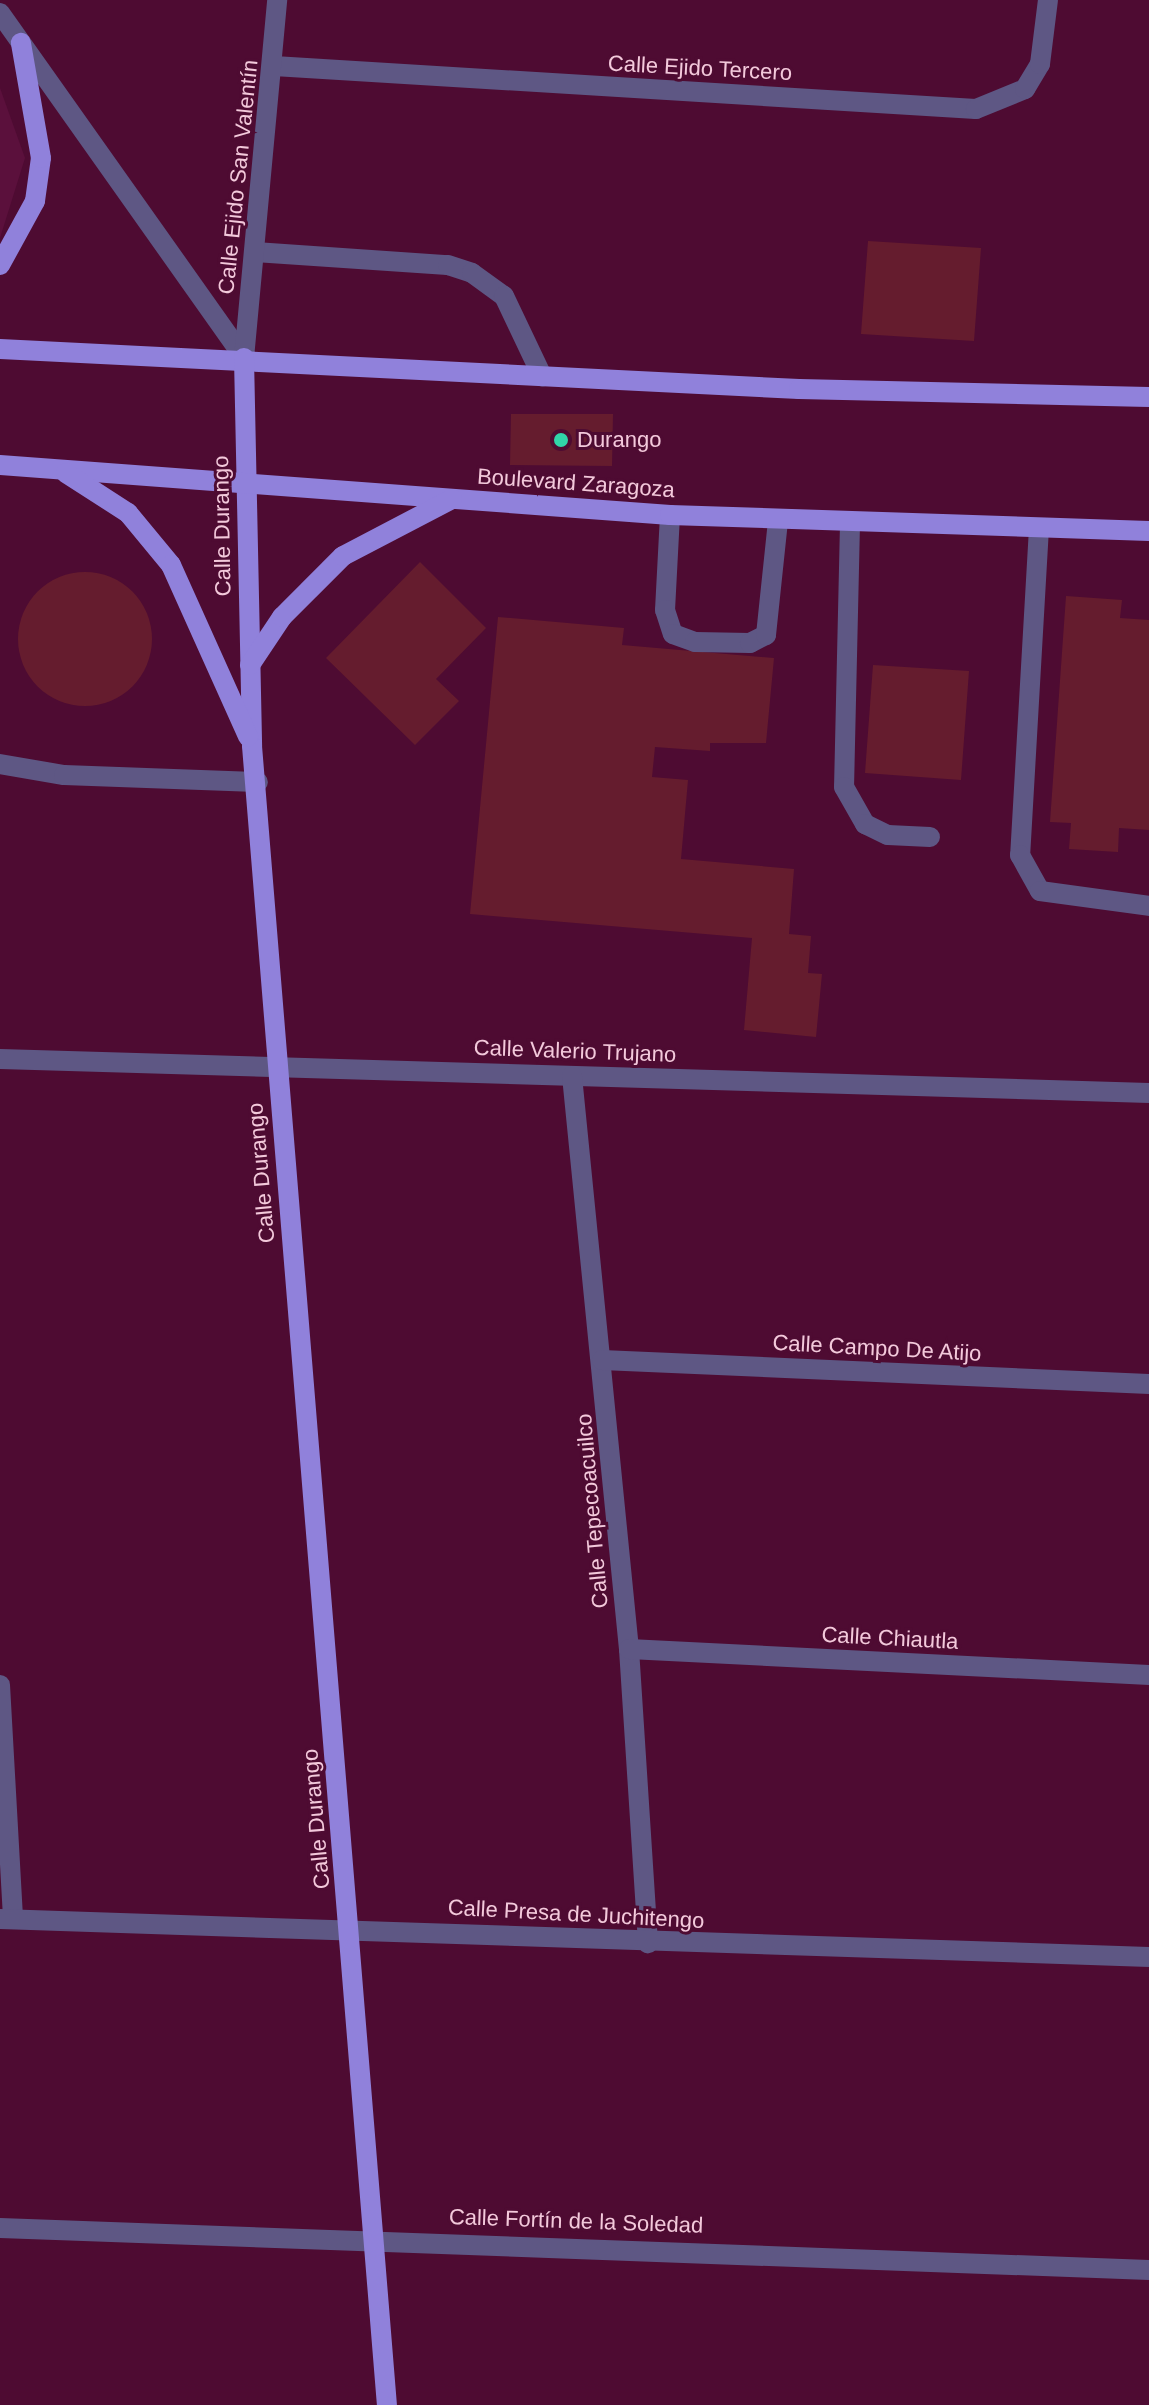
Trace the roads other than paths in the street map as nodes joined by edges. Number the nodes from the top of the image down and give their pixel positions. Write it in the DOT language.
graph roads {
  1 [pos="277,0"];
  2 [pos="1048,0"];
  3 [pos="0,13"];
  4 [pos="21,43"];
  5 [pos="274,66"];
  6 [pos="255,252"];
  7 [pos="0,265"];
  8 [pos="0,349"];
  9 [pos="244,358"];
  10 [pos="542,376"];
  11 [pos="1149,397"];
  12 [pos="0,465"];
  13 [pos="63,471"];
  14 [pos="244,483"];
  15 [pos="454,498"];
  16 [pos="670,515"];
  17 [pos="778,520"];
  18 [pos="850,524"];
  19 [pos="1039,528"];
  20 [pos="1149,531"];
  21 [pos="250,665"];
  22 [pos="252,746"];
  23 [pos="0,764"];
  24 [pos="258,782"];
  25 [pos="930,837"];
  26 [pos="1149,906"];
  27 [pos="0,1059"];
  28 [pos="275,1065"];
  29 [pos="572,1076"];
  30 [pos="1149,1093"];
  31 [pos="602,1360"];
  32 [pos="1149,1384"];
  33 [pos="629,1649"];
  34 [pos="1149,1675"];
  35 [pos="0,1685"];
  36 [pos="7,1919"];
  37 [pos="349,1926"];
  38 [pos="648,1943"];
  39 [pos="1149,1957"];
  40 [pos="0,2228"];
  41 [pos="373,2237"];
  42 [pos="1149,2270"];
  43 [pos="387,2405"];
  1 -- 5 [label="street, Calle Ejido San Valentín"];
  2 -- 5 [label="street, Calle Ejido Tercero"];
  3 -- 4 [label="street"];
  4 -- 7 [label="main road"];
  4 -- 9 [label="street"];
  5 -- 6 [label="street, Calle Ejido San Valentín"];
  6 -- 9 [label="street, Calle Ejido San Valentín"];
  6 -- 10 [label="street"];
  8 -- 9 [label="main road"];
  9 -- 10 [label="main road"];
  9 -- 14 [label="main road, Calle Durango"];
  10 -- 11 [label="main road"];
  12 -- 13 [label="main road, Boulevard Zaragoza"];
  13 -- 14 [label="main road, Boulevard Zaragoza"];
  13 -- 22 [label="main road"];
  14 -- 15 [label="main road, Boulevard Zaragoza"];
  14 -- 21 [label="main road, Calle Durango"];
  15 -- 16 [label="main road, Boulevard Zaragoza"];
  15 -- 21 [label="main road"];
  16 -- 17 [label="main road, Boulevard Zaragoza"];
  16 -- 17 [label="street"];
  17 -- 18 [label="main road, Boulevard Zaragoza"];
  18 -- 19 [label="main road, Boulevard Zaragoza"];
  18 -- 25 [label="street"];
  19 -- 20 [label="main road, Boulevard Zaragoza"];
  19 -- 26 [label="street"];
  21 -- 22 [label="main road, Calle Durango"];
  22 -- 24 [label="main road, Calle Durango"];
  23 -- 24 [label="street"];
  24 -- 28 [label="main road, Calle Durango"];
  27 -- 28 [label="street, Calle Valerio Trujano"];
  28 -- 29 [label="street, Calle Valerio Trujano"];
  28 -- 37 [label="main road, Calle Durango"];
  29 -- 30 [label="street, Calle Valerio Trujano"];
  29 -- 31 [label="street, Calle Tepecoacuilco"];
  31 -- 32 [label="street, Calle Campo De Atijo"];
  31 -- 33 [label="street, Calle Tepecoacuilco"];
  33 -- 34 [label="street, Calle Chiautla"];
  33 -- 38 [label="street, Calle Tepecoacuilco"];
  35 -- 36 [label="street"];
  36 -- 37 [label="street, Calle Presa de Juchitengo"];
  37 -- 38 [label="street, Calle Presa de Juchitengo"];
  37 -- 41 [label="main road, Calle Durango"];
  38 -- 39 [label="street, Calle Presa de Juchitengo"];
  40 -- 41 [label="street, Calle Fortín de la Soledad"];
  41 -- 42 [label="street, Calle Fortín de la Soledad"];
  41 -- 43 [label="main road, Calle Durango"];
}
